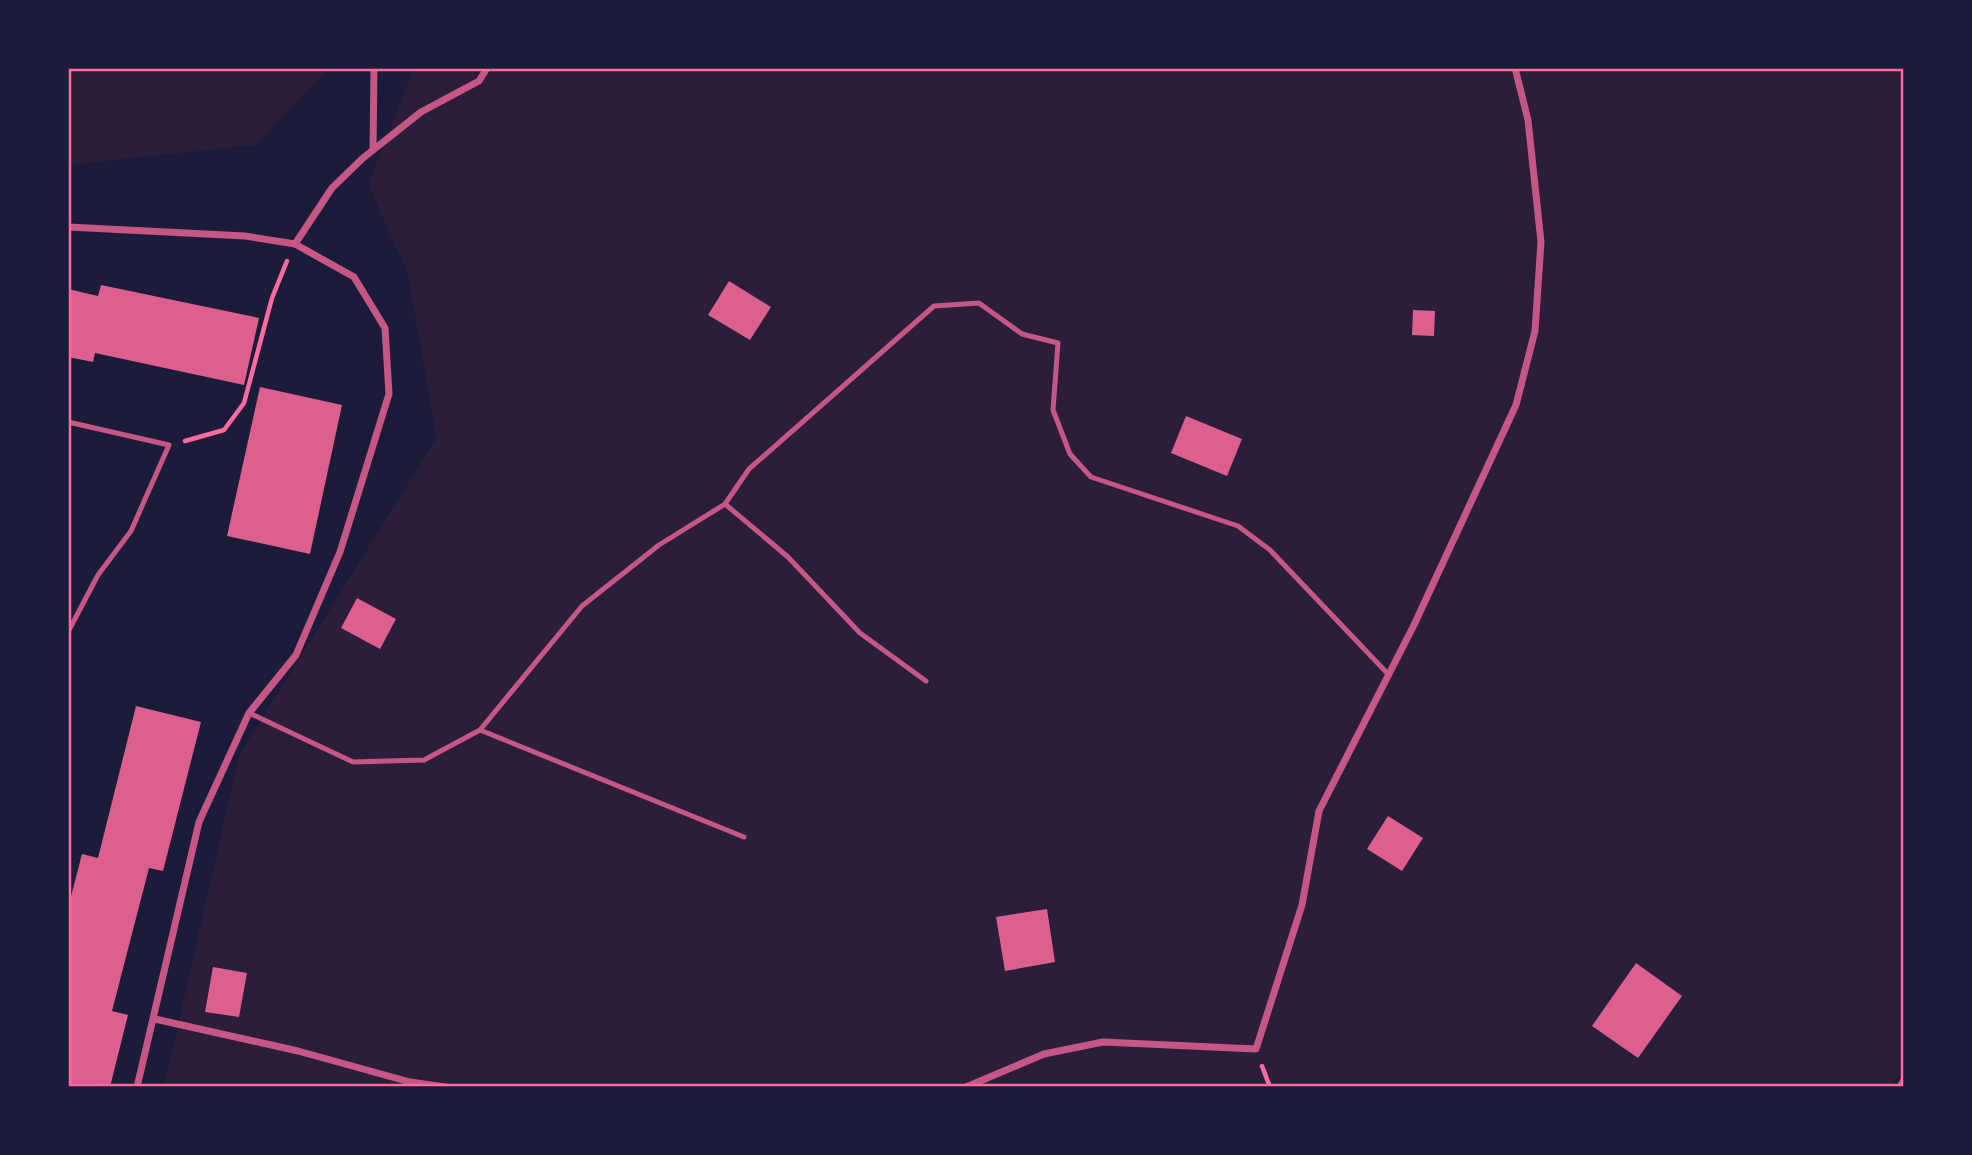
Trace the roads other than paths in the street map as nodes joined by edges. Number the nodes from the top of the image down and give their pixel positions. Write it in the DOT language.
graph roads {
  1 [pos="374,68"];
  2 [pos="487,68"];
  3 [pos="1516,68"];
  4 [pos="373,150"];
  5 [pos="68,227"];
  6 [pos="295,244"];
  7 [pos="68,422"];
  8 [pos="725,504"];
  9 [pos="68,632"];
  10 [pos="1389,675"];
  11 [pos="926,681"];
  12 [pos="248,713"];
  13 [pos="480,730"];
  14 [pos="744,837"];
  15 [pos="155,1019"];
  16 [pos="1904,1080"];
  17 [pos="136,1087"];
  18 [pos="445,1087"];
  19 [pos="966,1087"];
  20 [pos="1900,1087"];
  1 -- 4 [label="street"];
  2 -- 4 [label="street"];
  3 -- 10 [label="street"];
  4 -- 6 [label="street"];
  5 -- 6 [label="street"];
  6 -- 12 [label="street"];
  7 -- 9 [label="lane"];
  8 -- 10 [label="lane"];
  8 -- 11 [label="lane"];
  8 -- 13 [label="lane"];
  10 -- 19 [label="street"];
  12 -- 13 [label="lane"];
  12 -- 15 [label="street"];
  13 -- 14 [label="lane"];
  15 -- 17 [label="street"];
  15 -- 18 [label="street"];
  16 -- 20 [label="street"];
}
